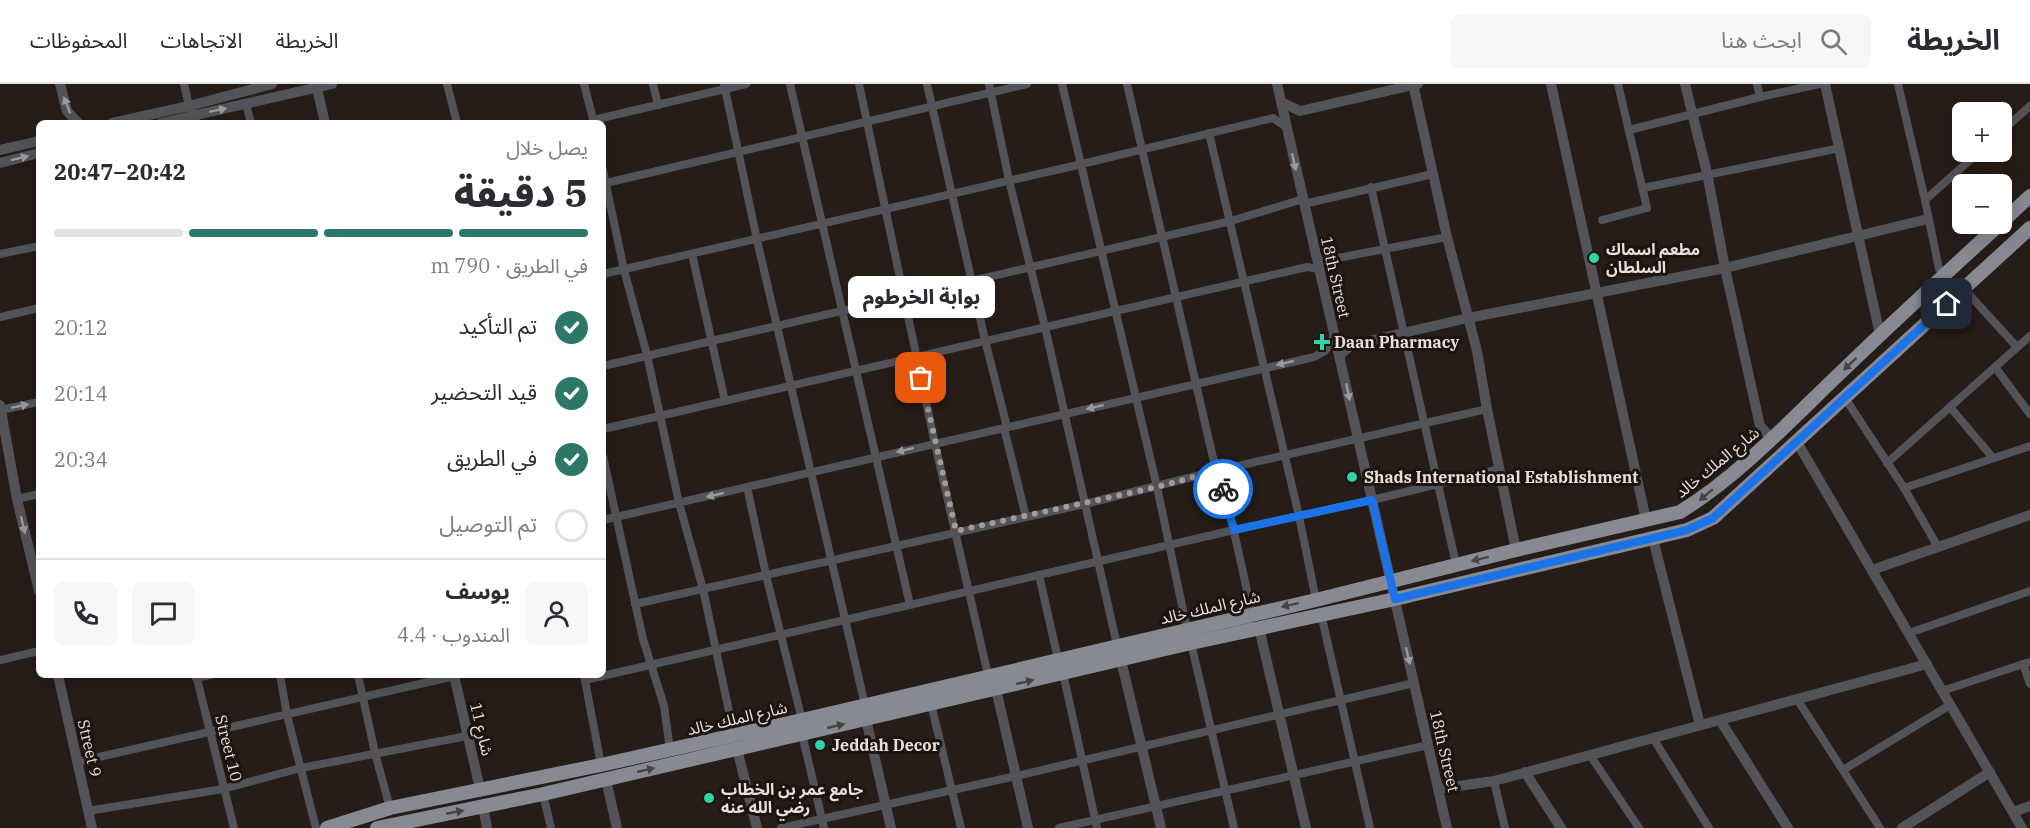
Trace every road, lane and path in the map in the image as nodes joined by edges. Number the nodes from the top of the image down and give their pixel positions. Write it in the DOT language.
graph roads {
  1 [pos="60,84"];
  2 [pos="184,84"];
  3 [pos="272,84"];
  4 [pos="332,84"];
  5 [pos="447,84"];
  6 [pos="584,84"];
  7 [pos="653,84"];
  8 [pos="746,84"];
  9 [pos="790,84"];
  10 [pos="859,84"];
  11 [pos="927,84"];
  12 [pos="1027,84"];
  13 [pos="1062,84"];
  14 [pos="1127,84"];
  15 [pos="1277,84"];
  16 [pos="1415,84"];
  17 [pos="1551,84"];
  18 [pos="1618,84"];
  19 [pos="1685,84"];
  20 [pos="1757,84"];
  21 [pos="1819,84"];
  22 [pos="1825,84"];
  23 [pos="1898,84"];
  24 [pos="316,85"];
  25 [pos="725,87"];
  26 [pos="989,88"];
  27 [pos="1760,97"];
  28 [pos="1281,102"];
  29 [pos="246,104"];
  30 [pos="658,105"];
  31 [pos="932,105"];
  32 [pos="2030,106"];
  33 [pos="1693,113"];
  34 [pos="193,114"];
  35 [pos="75,120"];
  36 [pos="139,120"];
  37 [pos="172,120"];
  38 [pos="249,120"];
  39 [pos="324,120"];
  40 [pos="456,120"];
  41 [pos="593,120"];
  42 [pos="601,120"];
  43 [pos="867,122"];
  44 [pos="2012,122"];
  45 [pos="1286,127"];
  46 [pos="1629,130"];
  47 [pos="1209,133"];
  48 [pos="801,136"];
  49 [pos="36,142"];
  50 [pos="1840,148"];
  51 [pos="1143,149"];
  52 [pos="0,150"];
  53 [pos="738,152"];
  54 [pos="36,154"];
  55 [pos="1968,162"];
  56 [pos="0,163"];
  57 [pos="1082,164"];
  58 [pos="1707,173"];
  59 [pos="1433,174"];
  60 [pos="1009,180"];
  61 [pos="606,183"];
  62 [pos="1371,187"];
  63 [pos="1642,188"];
  64 [pos="952,194"];
  65 [pos="2030,196"];
  66 [pos="1925,200"];
  67 [pos="1303,202"];
  68 [pos="885,209"];
  69 [pos="2012,213"];
  70 [pos="1928,219"];
  71 [pos="1602,220"];
  72 [pos="1231,221"];
  73 [pos="823,223"];
  74 [pos="2030,228"];
  75 [pos="1989,234"];
  76 [pos="1162,236"];
  77 [pos="1860,236"];
  78 [pos="1447,237"];
  79 [pos="757,240"];
  80 [pos="36,247"];
  81 [pos="1101,249"];
  82 [pos="1385,250"];
  83 [pos="692,254"];
  84 [pos="0,255"];
  85 [pos="1318,266"];
  86 [pos="1031,267"];
  87 [pos="1725,268"];
  88 [pos="624,270"];
  89 [pos="606,273"];
  90 [pos="1946,274"];
  91 [pos="972,280"];
  92 [pos="1244,282"];
  93 [pos="1964,289"];
  94 [pos="1598,294"];
  95 [pos="904,295"];
  96 [pos="1176,298"];
  97 [pos="36,309"];
  98 [pos="842,310"];
  99 [pos="1116,311"];
  100 [pos="0,317"];
  101 [pos="1468,318"];
  102 [pos="778,326"];
  103 [pos="1045,327"];
  104 [pos="1405,333"];
  105 [pos="1880,335"];
  106 [pos="2030,336"];
  107 [pos="1334,337"];
  108 [pos="985,340"];
  109 [pos="712,341"];
  110 [pos="2017,347"];
  111 [pos="647,355"];
  112 [pos="917,356"];
  113 [pos="1340,356"];
  114 [pos="606,365"];
  115 [pos="1995,367"];
  116 [pos="1264,368"];
  117 [pos="855,370"];
  118 [pos="791,384"];
  119 [pos="1195,384"];
  120 [pos="1136,398"];
  121 [pos="1845,398"];
  122 [pos="725,401"];
  123 [pos="36,403"];
  124 [pos="1950,407"];
  125 [pos="0,409"];
  126 [pos="1487,409"];
  127 [pos="1065,414"];
  128 [pos="2030,414"];
  129 [pos="660,415"];
  130 [pos="1425,423"];
  131 [pos="606,428"];
  132 [pos="1006,428"];
  133 [pos="1358,439"];
  134 [pos="1772,439"];
  135 [pos="1797,442"];
  136 [pos="935,444"];
  137 [pos="2030,446"];
  138 [pos="1284,455"];
  139 [pos="876,457"];
  140 [pos="1993,458"];
  141 [pos="1887,463"];
  142 [pos="606,469"];
  143 [pos="1500,469"];
  144 [pos="1216,471"];
  145 [pos="812,472"];
  146 [pos="1437,483"];
  147 [pos="747,487"];
  148 [pos="1157,487"];
  149 [pos="1904,488"];
  150 [pos="36,495"];
  151 [pos="17,499"];
  152 [pos="1372,500"];
  153 [pos="679,503"];
  154 [pos="1085,504"];
  155 [pos="2030,515"];
  156 [pos="1299,516"];
  157 [pos="617,517"];
  158 [pos="1026,517"];
  159 [pos="606,519"];
  160 [pos="1646,520"];
  161 [pos="1234,530"];
  162 [pos="956,531"];
  163 [pos="1653,539"];
  164 [pos="897,544"];
  165 [pos="1168,545"];
  166 [pos="1938,547"];
  167 [pos="1516,550"];
  168 [pos="831,559"];
  169 [pos="36,560"];
  170 [pos="1099,561"];
  171 [pos="1456,564"];
  172 [pos="1872,570"];
  173 [pos="766,575"];
  174 [pos="1039,575"];
  175 [pos="1390,580"];
  176 [pos="703,589"];
  177 [pos="969,591"];
  178 [pos="2030,591"];
  179 [pos="1395,599"];
  180 [pos="1316,600"];
  181 [pos="635,604"];
  182 [pos="910,605"];
  183 [pos="1252,614"];
  184 [pos="1321,614"];
  185 [pos="844,621"];
  186 [pos="1259,628"];
  187 [pos="1187,629"];
  188 [pos="1909,633"];
  189 [pos="781,634"];
  190 [pos="1191,643"];
  191 [pos="1117,645"];
  192 [pos="715,651"];
  193 [pos="36,652"];
  194 [pos="1058,659"];
  195 [pos="0,660"];
  196 [pos="1121,660"];
  197 [pos="2027,663"];
  198 [pos="1927,664"];
  199 [pos="652,665"];
  200 [pos="606,673"];
  201 [pos="1063,673"];
  202 [pos="988,675"];
  203 [pos="59,678"];
  204 [pos="196,678"];
  205 [pos="281,678"];
  206 [pos="359,678"];
  207 [pos="446,678"];
  208 [pos="455,678"];
  209 [pos="585,678"];
  210 [pos="1414,682"];
  211 [pos="2030,684"];
  212 [pos="996,689"];
  213 [pos="1942,691"];
  214 [pos="363,697"];
  215 [pos="1797,699"];
  216 [pos="1339,700"];
  217 [pos="931,704"];
  218 [pos="865,705"];
  219 [pos="1950,705"];
  220 [pos="1279,714"];
  221 [pos="287,715"];
  222 [pos="866,719"];
  223 [pos="1720,720"];
  224 [pos="1701,725"];
  225 [pos="802,727"];
  226 [pos="1213,729"];
  227 [pos="209,733"];
  228 [pos="467,735"];
  229 [pos="1653,738"];
  230 [pos="736,742"];
  231 [pos="1428,745"];
  232 [pos="1141,746"];
  233 [pos="670,750"];
  234 [pos="375,753"];
  235 [pos="1590,755"];
  236 [pos="1083,760"];
  237 [pos="1354,761"];
  238 [pos="77,762"];
  239 [pos="601,765"];
  240 [pos="301,768"];
  241 [pos="1843,770"];
  242 [pos="1525,772"];
  243 [pos="1990,772"];
  244 [pos="1293,774"];
  245 [pos="1016,776"];
  246 [pos="606,780"];
  247 [pos="1494,781"];
  248 [pos="223,789"];
  249 [pos="480,789"];
  250 [pos="1438,789"];
  251 [pos="952,790"];
  252 [pos="1225,790"];
  253 [pos="543,794"];
  254 [pos="886,804"];
  255 [pos="483,806"];
  256 [pos="1155,806"];
  257 [pos="2030,806"];
  258 [pos="390,808"];
  259 [pos="88,811"];
  260 [pos="2013,812"];
  261 [pos="823,824"];
  262 [pos="1096,824"];
  263 [pos="1558,825"];
  264 [pos="393,826"];
  265 [pos="92,828"];
  266 [pos="234,828"];
  267 [pos="316,828"];
  268 [pos="327,828"];
  269 [pos="377,828"];
  270 [pos="487,828"];
  271 [pos="551,828"];
  272 [pos="617,828"];
  273 [pos="757,828"];
  274 [pos="781,828"];
  275 [pos="891,828"];
  276 [pos="961,828"];
  277 [pos="1028,828"];
  278 [pos="1059,828"];
  279 [pos="1161,828"];
  280 [pos="1234,828"];
  281 [pos="1306,828"];
  282 [pos="1370,828"];
  283 [pos="1446,828"];
  284 [pos="1505,828"];
  285 [pos="1639,828"];
  286 [pos="1709,828"];
  287 [pos="1787,828"];
  288 [pos="1880,828"];
  289 [pos="1902,828"];
  290 [pos="2022,828"];
  35 -- 1 [label="street, one-way"];
  2 -- 34 [label="street"];
  3 -- 34 [label="street"];
  4 -- 24 [label="street"];
  5 -- 40 [label="street"];
  6 -- 41 [label="street"];
  7 -- 30 [label="street"];
  8 -- 25 [label="street"];
  9 -- 48 [label="street"];
  10 -- 43 [label="street"];
  11 -- 31 [label="street"];
  12 -- 26 [label="street"];
  13 -- 57 [label="street"];
  14 -- 51 [label="street"];
  15 -- 28 [label="street, 18th Street"];
  16 -- 28 [label="street"];
  16 -- 59 [label="street"];
  17 -- 94 [label="street"];
  18 -- 46 [label="street"];
  19 -- 33 [label="street"];
  20 -- 27 [label="street"];
  21 -- 27 [label="street"];
  22 -- 50 [label="street"];
  23 -- 66 [label="street"];
  24 -- 29 [label="street"];
  24 -- 39 [label="street"];
  25 -- 30 [label="street"];
  25 -- 53 [label="street"];
  26 -- 31 [label="street"];
  26 -- 60 [label="street"];
  27 -- 33 [label="street"];
  28 -- 45 [label="street, 18th Street"];
  34 -- 29 [label="street, one-way"];
  29 -- 38 [label="street"];
  30 -- 42 [label="street"];
  31 -- 43 [label="street"];
  31 -- 64 [label="street"];
  32 -- 44 [label="street"];
  33 -- 46 [label="street"];
  33 -- 58 [label="street"];
  34 -- 36 [label="street"];
  34 -- 37 [label="street"];
  43 -- 48 [label="street"];
  43 -- 68 [label="street"];
  45 -- 47 [label="street"];
  45 -- 67 [label="street, 18th Street, one-way"];
  46 -- 63 [label="street"];
  47 -- 51 [label="street"];
  47 -- 72 [label="street"];
  48 -- 53 [label="street"];
  48 -- 73 [label="street"];
  49 -- 52 [label="street"];
  50 -- 58 [label="street"];
  50 -- 77 [label="street"];
  51 -- 57 [label="street"];
  51 -- 76 [label="street"];
  53 -- 61 [label="street"];
  53 -- 79 [label="street"];
  56 -- 54 [label="street, one-way"];
  55 -- 66 [label="street"];
  57 -- 60 [label="street"];
  57 -- 81 [label="street"];
  58 -- 63 [label="street"];
  58 -- 87 [label="street"];
  59 -- 62 [label="street"];
  59 -- 78 [label="street"];
  60 -- 64 [label="street"];
  60 -- 86 [label="street"];
  61 -- 88 [label="street"];
  62 -- 67 [label="street"];
  62 -- 82 [label="street"];
  63 -- 71 [label="street"];
  64 -- 68 [label="street"];
  64 -- 91 [label="street"];
  65 -- 69 [label="main road, شارع الملك خالد"];
  66 -- 70 [label="street"];
  67 -- 72 [label="street"];
  67 -- 85 [label="street, 18th Street"];
  68 -- 73 [label="street"];
  68 -- 95 [label="street"];
  70 -- 77 [label="street"];
  70 -- 90 [label="street"];
  72 -- 76 [label="street"];
  72 -- 92 [label="street"];
  73 -- 79 [label="street"];
  73 -- 98 [label="street"];
  74 -- 93 [label="main road, شارع الملك خالد"];
  75 -- 90 [label="main road, شارع الملك خالد"];
  76 -- 81 [label="street"];
  76 -- 96 [label="street"];
  77 -- 87 [label="street"];
  77 -- 105 [label="street"];
  78 -- 82 [label="street"];
  78 -- 101 [label="street"];
  79 -- 83 [label="street"];
  79 -- 102 [label="street"];
  80 -- 84 [label="street"];
  81 -- 86 [label="street"];
  81 -- 99 [label="street"];
  82 -- 85 [label="street"];
  82 -- 104 [label="street"];
  83 -- 88 [label="street"];
  83 -- 109 [label="street"];
  85 -- 92 [label="street"];
  85 -- 107 [label="street, 18th Street"];
  86 -- 91 [label="street"];
  86 -- 103 [label="street"];
  87 -- 94 [label="street"];
  87 -- 134 [label="street"];
  88 -- 89 [label="street"];
  88 -- 111 [label="street"];
  90 -- 105 [label="main road, شارع الملك خالد"];
  91 -- 95 [label="street"];
  91 -- 108 [label="street"];
  92 -- 96 [label="street"];
  92 -- 116 [label="street"];
  93 -- 110 [label="street"];
  93 -- 121 [label="main road, شارع الملك خالد"];
  94 -- 101 [label="street"];
  94 -- 160 [label="street"];
  95 -- 98 [label="street"];
  95 -- 112 [label="street"];
  96 -- 99 [label="street"];
  96 -- 119 [label="street"];
  97 -- 100 [label="street"];
  98 -- 102 [label="street"];
  98 -- 117 [label="street"];
  99 -- 103 [label="street"];
  99 -- 120 [label="street"];
  101 -- 104 [label="street"];
  101 -- 126 [label="street"];
  102 -- 109 [label="street"];
  102 -- 118 [label="street"];
  103 -- 108 [label="street"];
  103 -- 127 [label="street"];
  104 -- 113 [label="street"];
  104 -- 130 [label="street"];
  105 -- 134 [label="main road, شارع الملك خالد, one-way"];
  106 -- 110 [label="street"];
  107 -- 113 [label="street, 18th Street"];
  107 -- 116 [label="street, one-way"];
  108 -- 112 [label="street"];
  108 -- 132 [label="street"];
  109 -- 111 [label="street"];
  109 -- 122 [label="street"];
  110 -- 115 [label="street"];
  111 -- 114 [label="street"];
  111 -- 129 [label="street"];
  112 -- 117 [label="street"];
  112 -- 136 [label="street"];
  113 -- 133 [label="street, 18th Street, one-way"];
  115 -- 124 [label="street"];
  115 -- 128 [label="street"];
  116 -- 119 [label="street"];
  116 -- 138 [label="street"];
  117 -- 118 [label="street"];
  117 -- 139 [label="street"];
  118 -- 122 [label="street"];
  118 -- 145 [label="street"];
  119 -- 120 [label="street"];
  119 -- 144 [label="street"];
  120 -- 127 [label="street, one-way"];
  120 -- 148 [label="street"];
  121 -- 135 [label="main road, شارع الملك خالد"];
  121 -- 141 [label="street"];
  122 -- 129 [label="street"];
  125 -- 123 [label="street, one-way"];
  124 -- 140 [label="street"];
  124 -- 141 [label="street"];
  125 -- 151 [label="street"];
  126 -- 130 [label="street"];
  126 -- 143 [label="street"];
  127 -- 132 [label="street"];
  127 -- 154 [label="street"];
  129 -- 131 [label="street"];
  129 -- 153 [label="street"];
  130 -- 133 [label="street"];
  130 -- 146 [label="street"];
  132 -- 136 [label="street"];
  132 -- 158 [label="street"];
  133 -- 138 [label="street"];
  133 -- 152 [label="street, 18th Street"];
  134 -- 160 [label="main road, شارع الملك خالد, one-way"];
  135 -- 163 [label="main road, شارع الملك خالد"];
  135 -- 172 [label="street"];
  136 -- 139 [label="street, one-way"];
  136 -- 162 [label="street"];
  137 -- 140 [label="street"];
  138 -- 144 [label="street"];
  138 -- 156 [label="street"];
  139 -- 145 [label="street"];
  139 -- 164 [label="street"];
  140 -- 149 [label="street"];
  141 -- 149 [label="street"];
  142 -- 157 [label="street"];
  143 -- 146 [label="street"];
  143 -- 167 [label="street"];
  144 -- 148 [label="street"];
  144 -- 161 [label="street"];
  145 -- 147 [label="street"];
  145 -- 168 [label="street"];
  146 -- 152 [label="street"];
  146 -- 171 [label="street"];
  147 -- 153 [label="street, one-way"];
  147 -- 173 [label="street"];
  148 -- 154 [label="street"];
  148 -- 165 [label="street"];
  149 -- 166 [label="street"];
  150 -- 151 [label="street"];
  151 -- 169 [label="street, one-way"];
  152 -- 156 [label="street"];
  152 -- 175 [label="street, 18th Street"];
  153 -- 157 [label="street"];
  153 -- 176 [label="street"];
  154 -- 158 [label="street"];
  154 -- 170 [label="street"];
  155 -- 166 [label="street"];
  156 -- 161 [label="street"];
  156 -- 180 [label="street"];
  157 -- 159 [label="street"];
  157 -- 181 [label="street"];
  158 -- 162 [label="street"];
  160 -- 167 [label="main road, شارع الملك خالد"];
  161 -- 165 [label="street"];
  161 -- 183 [label="street"];
  162 -- 164 [label="street"];
  162 -- 177 [label="street"];
  163 -- 179 [label="main road, شارع الملك خالد"];
  163 -- 224 [label="street"];
  164 -- 168 [label="street"];
  164 -- 182 [label="street"];
  165 -- 170 [label="street"];
  165 -- 187 [label="street"];
  166 -- 172 [label="street"];
  167 -- 171 [label="main road, شارع الملك خالد, one-way"];
  168 -- 173 [label="street"];
  168 -- 185 [label="street"];
  170 -- 174 [label="street"];
  170 -- 191 [label="street"];
  171 -- 175 [label="main road, شارع الملك خالد"];
  172 -- 188 [label="street"];
  173 -- 176 [label="street"];
  173 -- 189 [label="street"];
  174 -- 177 [label="street"];
  174 -- 194 [label="street"];
  175 -- 179 [label="street, 18th Street"];
  175 -- 180 [label="main road, شارع الملك خالد"];
  176 -- 181 [label="street"];
  176 -- 192 [label="street"];
  177 -- 182 [label="street"];
  177 -- 202 [label="street"];
  178 -- 188 [label="street"];
  179 -- 184 [label="main road, شارع الملك خالد"];
  179 -- 210 [label="street, 18th Street, one-way"];
  180 -- 183 [label="main road, شارع الملك خالد, one-way"];
  181 -- 199 [label="street"];
  182 -- 185 [label="street"];
  183 -- 187 [label="main road, شارع الملك خالد"];
  183 -- 190 [label="street"];
  184 -- 186 [label="main road, شارع الملك خالد"];
  184 -- 216 [label="street"];
  185 -- 189 [label="street"];
  185 -- 218 [label="street"];
  186 -- 190 [label="main road, شارع الملك خالد"];
  186 -- 220 [label="street"];
  187 -- 191 [label="main road, شارع الملك خالد"];
  188 -- 198 [label="street"];
  189 -- 192 [label="street"];
  189 -- 225 [label="street"];
  190 -- 196 [label="main road, شارع الملك خالد"];
  190 -- 226 [label="street"];
  191 -- 194 [label="main road, شارع الملك خالد"];
  192 -- 199 [label="street"];
  192 -- 230 [label="street"];
  193 -- 195 [label="street"];
  194 -- 202 [label="main road, شارع الملك خالد"];
  196 -- 201 [label="main road, شارع الملك خالد"];
  196 -- 232 [label="street"];
  197 -- 211 [label="street"];
  197 -- 213 [label="street"];
  198 -- 213 [label="street"];
  198 -- 215 [label="street"];
  199 -- 200 [label="street"];
  199 -- 233 [label="street"];
  212 -- 201 [label="main road, شارع الملك خالد, one-way"];
  201 -- 236 [label="street"];
  202 -- 218 [label="main road, شارع الملك خالد"];
  203 -- 238 [label="street, Street 9"];
  204 -- 227 [label="street, Street 10"];
  205 -- 221 [label="street"];
  206 -- 214 [label="street"];
  207 -- 214 [label="street"];
  208 -- 228 [label="street, شارع 11"];
  209 -- 239 [label="street"];
  210 -- 216 [label="street"];
  210 -- 231 [label="street, 18th Street"];
  212 -- 217 [label="main road, شارع الملك خالد"];
  212 -- 245 [label="street"];
  213 -- 219 [label="street"];
  214 -- 221 [label="street"];
  214 -- 234 [label="street"];
  215 -- 223 [label="street"];
  215 -- 241 [label="street"];
  216 -- 220 [label="street"];
  216 -- 237 [label="street"];
  217 -- 222 [label="main road, شارع الملك خالد"];
  217 -- 251 [label="street"];
  218 -- 225 [label="main road, شارع الملك خالد"];
  219 -- 241 [label="street"];
  219 -- 243 [label="street"];
  220 -- 226 [label="street"];
  220 -- 244 [label="street"];
  221 -- 227 [label="street"];
  221 -- 240 [label="street"];
  225 -- 222 [label="main road, شارع الملك خالد, one-way"];
  222 -- 254 [label="street"];
  223 -- 224 [label="street"];
  223 -- 287 [label="street"];
  224 -- 229 [label="street"];
  225 -- 230 [label="main road, شارع الملك خالد"];
  225 -- 261 [label="street"];
  226 -- 232 [label="street"];
  226 -- 252 [label="street"];
  227 -- 238 [label="street"];
  227 -- 248 [label="street, Street 10"];
  228 -- 234 [label="street"];
  228 -- 249 [label="street, شارع 11"];
  229 -- 235 [label="street"];
  229 -- 286 [label="street"];
  230 -- 233 [label="main road, شارع الملك خالد"];
  246 -- 230 [label="main road, شارع الملك خالد, one-way"];
  230 -- 273 [label="street"];
  231 -- 237 [label="street"];
  231 -- 250 [label="street, 18th Street"];
  232 -- 236 [label="street"];
  232 -- 256 [label="street"];
  233 -- 239 [label="main road, شارع الملك خالد"];
  234 -- 240 [label="street"];
  234 -- 258 [label="street"];
  235 -- 242 [label="street"];
  235 -- 285 [label="street"];
  236 -- 245 [label="street"];
  236 -- 262 [label="street"];
  237 -- 244 [label="street"];
  237 -- 282 [label="street"];
  238 -- 259 [label="street, Street 9"];
  239 -- 249 [label="main road, شارع الملك خالد"];
  240 -- 248 [label="street"];
  240 -- 267 [label="street"];
  241 -- 288 [label="street"];
  242 -- 247 [label="street"];
  242 -- 263 [label="street"];
  243 -- 260 [label="street"];
  243 -- 289 [label="street"];
  244 -- 252 [label="street"];
  244 -- 281 [label="street"];
  245 -- 251 [label="street"];
  245 -- 277 [label="street"];
  246 -- 253 [label="main road, شارع الملك خالد"];
  246 -- 272 [label="street"];
  247 -- 250 [label="street"];
  247 -- 284 [label="street"];
  248 -- 259 [label="street"];
  248 -- 266 [label="street, Street 10"];
  249 -- 255 [label="main road"];
  249 -- 258 [label="main road, شارع الملك خالد"];
  250 -- 283 [label="street, 18th Street"];
  251 -- 254 [label="street"];
  251 -- 276 [label="street"];
  252 -- 256 [label="street"];
  252 -- 280 [label="street"];
  253 -- 255 [label="main road, شارع الملك خالد"];
  253 -- 271 [label="street"];
  254 -- 261 [label="street"];
  254 -- 275 [label="street"];
  264 -- 255 [label="main road, شارع الملك خالد, one-way"];
  255 -- 270 [label="street"];
  256 -- 262 [label="street"];
  256 -- 279 [label="street"];
  257 -- 260 [label="street"];
  258 -- 268 [label="main road, شارع الملك خالد"];
  259 -- 265 [label="street, Street 9"];
  260 -- 290 [label="street"];
  261 -- 274 [label="street"];
  262 -- 278 [label="street"];
  264 -- 269 [label="main road, شارع الملك خالد"];
}
